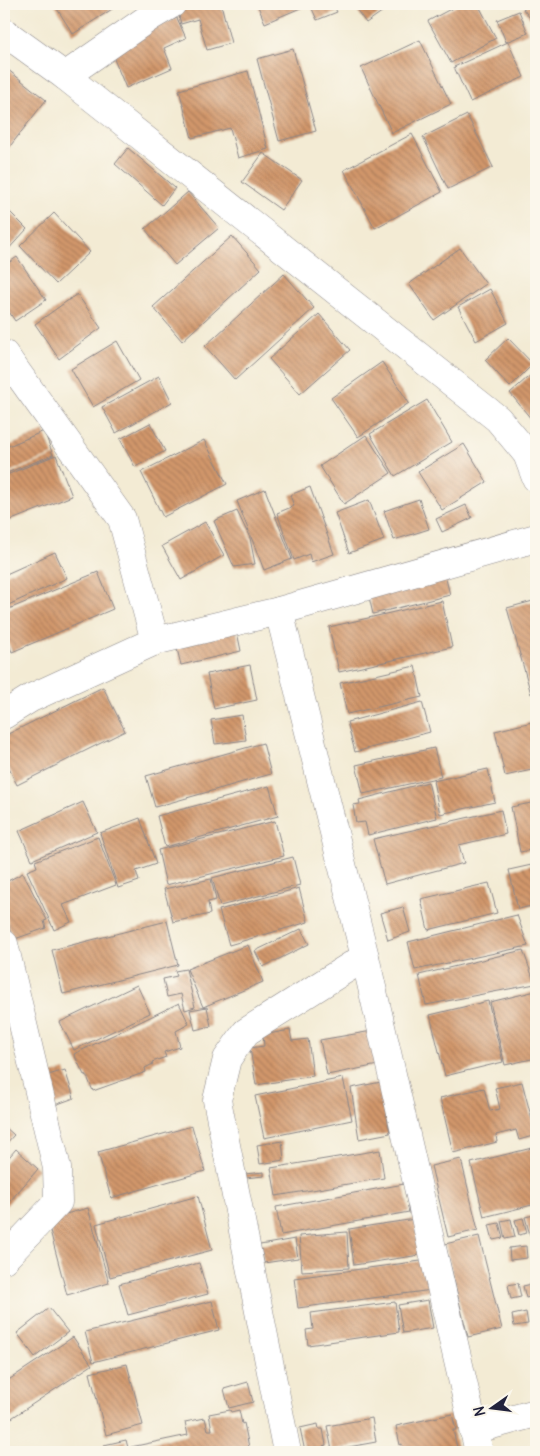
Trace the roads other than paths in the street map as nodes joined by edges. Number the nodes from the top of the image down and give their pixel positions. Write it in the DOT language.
graph roads {
  1 [pos="172,4"];
  2 [pos="4,32"];
  3 [pos="65,76"];
  4 [pos="4,354"];
  5 [pos="536,478"];
  6 [pos="536,538"];
  7 [pos="279,611"];
  8 [pos="155,641"];
  9 [pos="4,716"];
  10 [pos="4,944"];
  11 [pos="365,957"];
  12 [pos="4,1259"];
  13 [pos="536,1413"];
  14 [pos="476,1441"];
  15 [pos="287,1452"];
  1 -- 3 [label="street"];
  2 -- 3 [label="street"];
  3 -- 5 [label="street"];
  4 -- 8 [label="street"];
  6 -- 7 [label="street"];
  7 -- 8 [label="street"];
  7 -- 11 [label="street"];
  8 -- 9 [label="street"];
  10 -- 12 [label="street"];
  11 -- 14 [label="street"];
  11 -- 15 [label="street"];
  13 -- 14 [label="street"];
}
